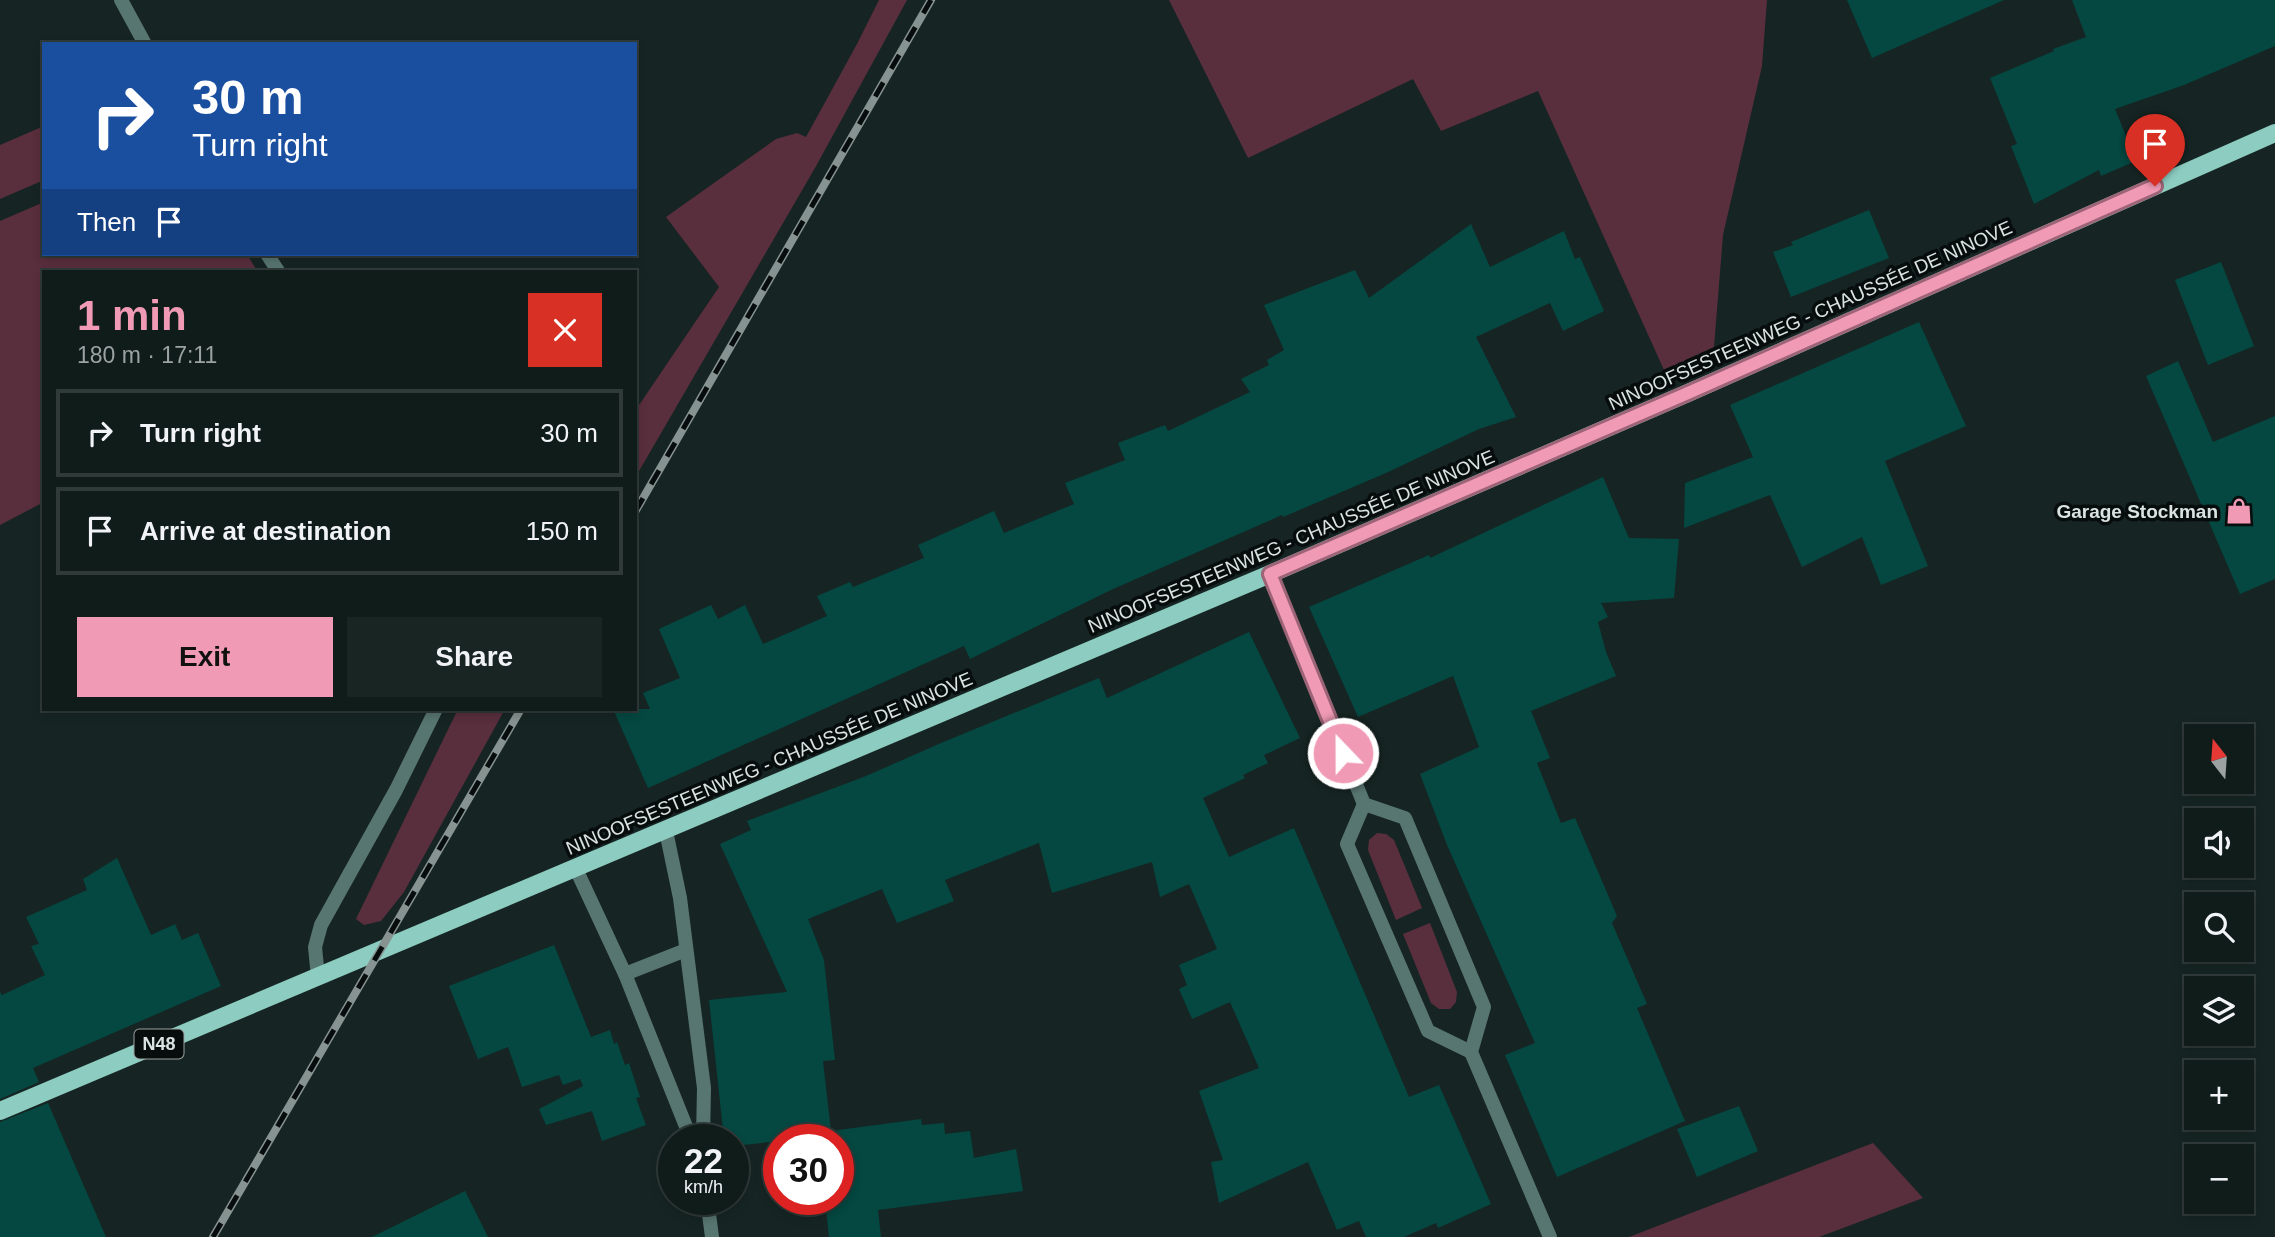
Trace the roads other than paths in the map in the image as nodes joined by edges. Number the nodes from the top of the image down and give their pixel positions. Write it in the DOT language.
graph roads {
  1 [pos="121,0"];
  2 [pos="144,42"];
  3 [pos="2275,133"];
  4 [pos="1270,574"];
  5 [pos="435,711"];
  6 [pos="1364,804"];
  7 [pos="666,831"];
  8 [pos="576,869"];
  9 [pos="686,950"];
  10 [pos="625,974"];
  11 [pos="318,977"];
  12 [pos="1471,1052"];
  13 [pos="0,1111"];
  14 [pos="685,1124"];
  15 [pos="703,1124"];
  16 [pos="709,1215"];
  17 [pos="712,1237"];
  18 [pos="1550,1237"];
  1 -- 2 [label="street"];
  3 -- 4 [label="main road, NINOOFSESTEENWEG - CHAUSSÉE DE NINOVE / N48"];
  4 -- 6 [label="street"];
  4 -- 7 [label="main road, NINOOFSESTEENWEG - CHAUSSÉE DE NINOVE / N48"];
  5 -- 11 [label="street"];
  6 -- 12 [label="street"];
  6 -- 12 [label="street"];
  7 -- 8 [label="main road, NINOOFSESTEENWEG - CHAUSSÉE DE NINOVE / N48"];
  7 -- 9 [label="street"];
  8 -- 10 [label="street"];
  8 -- 11 [label="main road, NINOOFSESTEENWEG - CHAUSSÉE DE NINOVE / N48"];
  9 -- 10 [label="street"];
  9 -- 15 [label="street"];
  10 -- 14 [label="street"];
  11 -- 13 [label="main road, N48"];
  12 -- 18 [label="street"];
  16 -- 17 [label="street"];
}
